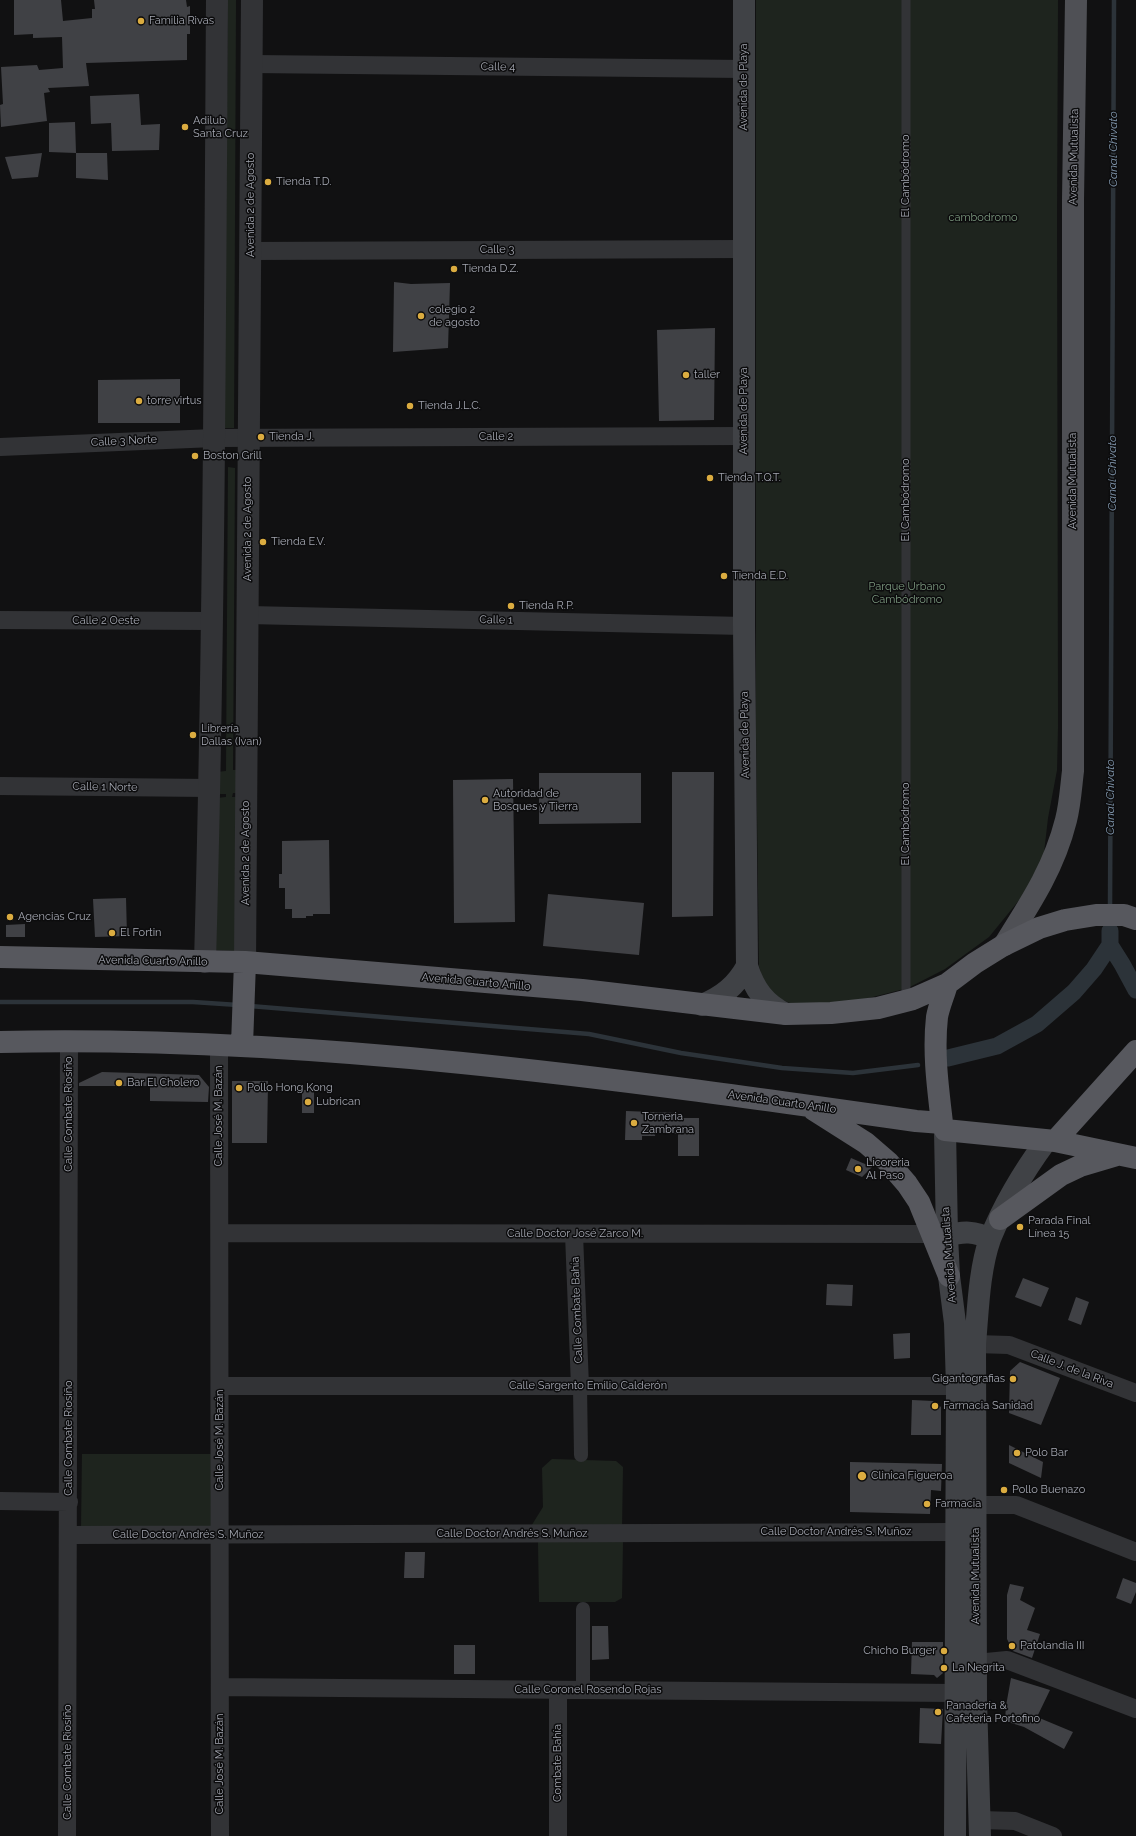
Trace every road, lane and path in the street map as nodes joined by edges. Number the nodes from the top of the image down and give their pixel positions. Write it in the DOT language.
graph roads {
  1 [pos="217,0"];
  2 [pos="252,0"];
  3 [pos="744,0"];
  4 [pos="906,0"];
  5 [pos="1076,0"];
  6 [pos="252,64"];
  7 [pos="744,69"];
  8 [pos="744,249"];
  9 [pos="250,251"];
  10 [pos="744,436"];
  11 [pos="214,438"];
  12 [pos="249,438"];
  13 [pos="0,447"];
  14 [pos="248,615"];
  15 [pos="0,620"];
  16 [pos="211,621"];
  17 [pos="744,626"];
  18 [pos="0,786"];
  19 [pos="210,788"];
  20 [pos="1130,917"];
  21 [pos="1004,945"];
  22 [pos="0,957"];
  23 [pos="205,962"];
  24 [pos="747,966"];
  25 [pos="245,972"];
  26 [pos="947,984"];
  27 [pos="906,1001"];
  28 [pos="702,1005"];
  29 [pos="786,1014"];
  30 [pos="242,1038"];
  31 [pos="69,1041"];
  32 [pos="0,1042"];
  33 [pos="219,1045"];
  34 [pos="1133,1055"];
  35 [pos="808,1106"];
  36 [pos="944,1127"];
  37 [pos="1050,1141"];
  38 [pos="1128,1156"];
  39 [pos="1000,1219"];
  40 [pos="220,1233"];
  41 [pos="574,1234"];
  42 [pos="939,1235"];
  43 [pos="990,1239"];
  44 [pos="949,1276"];
  45 [pos="975,1344"];
  46 [pos="220,1386"];
  47 [pos="580,1386"];
  48 [pos="957,1386"];
  49 [pos="1136,1393"];
  50 [pos="581,1455"];
  51 [pos="0,1502"];
  52 [pos="69,1502"];
  53 [pos="976,1505"];
  54 [pos="956,1532"];
  55 [pos="69,1535"];
  56 [pos="220,1535"];
  57 [pos="1136,1552"];
  58 [pos="583,1609"];
  59 [pos="976,1663"];
  60 [pos="220,1687"];
  61 [pos="558,1690"];
  62 [pos="583,1690"];
  63 [pos="955,1693"];
  64 [pos="1136,1709"];
  65 [pos="980,1828"];
  66 [pos="67,1836"];
  67 [pos="220,1836"];
  68 [pos="558,1836"];
  69 [pos="955,1836"];
  70 [pos="1052,1836"];
  1 -- 11 [label="street"];
  2 -- 6 [label="street, Avenida 2 de Agosto"];
  3 -- 7 [label="main road, Avenida de Playa"];
  4 -- 27 [label="lane, El Cambódromo"];
  5 -- 21 [label="main road, Avenida Mutualista"];
  6 -- 7 [label="street, Calle 4"];
  6 -- 9 [label="street, Avenida 2 de Agosto"];
  7 -- 8 [label="main road, Avenida de Playa"];
  8 -- 9 [label="street, Calle 3"];
  8 -- 10 [label="main road, Avenida de Playa"];
  9 -- 12 [label="street, Avenida 2 de Agosto"];
  10 -- 12 [label="street, Calle 2"];
  10 -- 17 [label="main road, Avenida de Playa"];
  11 -- 12 [label="street, Calle 3 Norte"];
  11 -- 13 [label="street, Calle 3 Norte"];
  11 -- 16 [label="street"];
  12 -- 14 [label="street, Avenida 2 de Agosto"];
  14 -- 17 [label="street, Calle 1"];
  14 -- 25 [label="street, Avenida 2 de Agosto"];
  15 -- 16 [label="street, Calle 2 Oeste"];
  16 -- 19 [label="street"];
  17 -- 24 [label="main road, Avenida de Playa"];
  18 -- 19 [label="street, Calle 1 Norte"];
  19 -- 23 [label="street"];
  20 -- 21 [label="highway, Avenida Cuarto Anillo"];
  21 -- 26 [label="highway, Avenida Cuarto Anillo"];
  22 -- 23 [label="highway, Avenida Cuarto Anillo"];
  23 -- 25 [label="highway, Avenida Cuarto Anillo"];
  24 -- 28 [label="main road"];
  24 -- 29 [label="main road, Avenida de Playa"];
  25 -- 28 [label="highway, Avenida Cuarto Anillo"];
  25 -- 30 [label="highway"];
  26 -- 27 [label="highway, Avenida Cuarto Anillo"];
  26 -- 36 [label="highway"];
  27 -- 29 [label="highway, Avenida Cuarto Anillo"];
  28 -- 29 [label="highway, Avenida Cuarto Anillo"];
  30 -- 33 [label="highway, Avenida Cuarto Anillo"];
  30 -- 35 [label="highway, Avenida Cuarto Anillo"];
  31 -- 32 [label="highway, Avenida Cuarto Anillo"];
  31 -- 33 [label="highway, Avenida Cuarto Anillo"];
  31 -- 52 [label="street, Calle Combate Riosiño"];
  33 -- 40 [label="street, Calle José M. Bazán"];
  34 -- 37 [label="highway"];
  35 -- 36 [label="highway, Avenida Cuarto Anillo"];
  35 -- 42 [label="highway"];
  36 -- 37 [label="highway, Avenida Cuarto Anillo"];
  36 -- 42 [label="main road, Avenida Mutualista"];
  37 -- 38 [label="highway, Avenida Cuarto Anillo"];
  37 -- 39 [label="main road, Avenida Mutualista"];
  38 -- 39 [label="highway"];
  39 -- 43 [label="main road, Avenida Mutualista"];
  40 -- 41 [label="street, Calle Doctor José Zarco M."];
  40 -- 46 [label="street, Calle José M. Bazán"];
  41 -- 42 [label="street, Calle Doctor José Zarco M."];
  41 -- 47 [label="street, Calle Combate Bahía"];
  42 -- 43 [label="main road"];
  42 -- 44 [label="highway"];
  43 -- 45 [label="main road, Avenida Mutualista"];
  44 -- 48 [label="main road, Avenida Mutualista"];
  45 -- 49 [label="street, Calle J. de la Riva"];
  45 -- 53 [label="main road, Avenida Mutualista"];
  46 -- 47 [label="street, Calle Sargento Emilio Calderón"];
  46 -- 56 [label="street, Calle José M. Bazán"];
  47 -- 48 [label="street, Calle Sargento Emilio Calderón"];
  47 -- 50 [label="street"];
  48 -- 54 [label="main road, Avenida Mutualista"];
  51 -- 52 [label="street"];
  52 -- 55 [label="street, Calle Combate Riosiño"];
  53 -- 57 [label="street"];
  53 -- 59 [label="main road, Avenida Mutualista"];
  54 -- 56 [label="street, Calle Doctor Andrés S. Muñoz"];
  54 -- 63 [label="main road, Avenida Mutualista"];
  55 -- 56 [label="street, Calle Doctor Andrés S. Muñoz"];
  55 -- 66 [label="street, Calle Combate Riosiño"];
  56 -- 60 [label="street, Calle José M. Bazán"];
  58 -- 62 [label="street"];
  59 -- 64 [label="street"];
  59 -- 65 [label="main road, Avenida Mutualista"];
  60 -- 61 [label="street, Calle Coronel Rosendo Rojas"];
  60 -- 67 [label="street, Calle José M. Bazán"];
  61 -- 62 [label="street, Calle Coronel Rosendo Rojas"];
  61 -- 68 [label="street, Combate Bahía"];
  62 -- 63 [label="street, Calle Coronel Rosendo Rojas"];
  63 -- 69 [label="main road, Avenida Mutualista"];
  65 -- 70 [label="street"];
}
